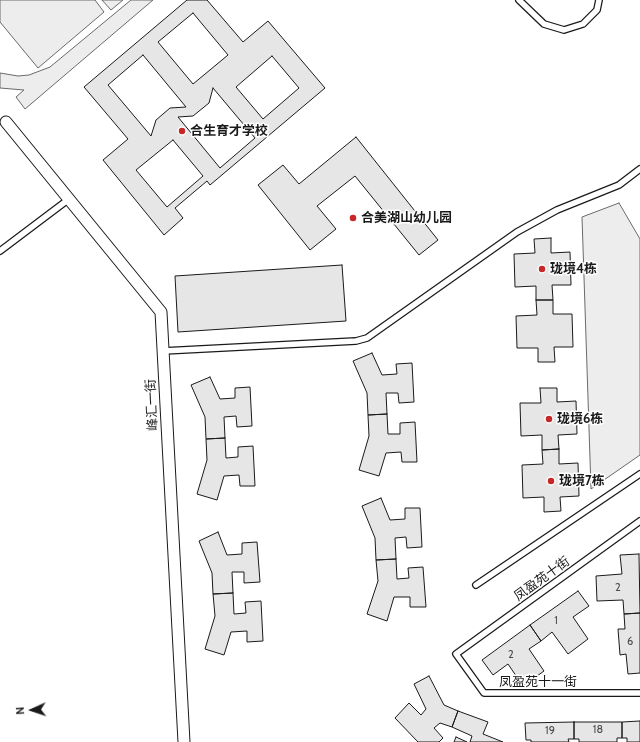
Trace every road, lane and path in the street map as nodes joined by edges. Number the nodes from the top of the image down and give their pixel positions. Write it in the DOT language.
graph roads {
  1 [pos="519,0"];
  2 [pos="599,0"];
  3 [pos="2,122"];
  4 [pos="640,169"];
  5 [pos="69,199"];
  6 [pos="0,251"];
  7 [pos="163,352"];
  8 [pos="640,474"];
  9 [pos="640,521"];
  10 [pos="476,585"];
  11 [pos="456,654"];
  12 [pos="640,693"];
  13 [pos="184,742"];
  1 -- 2 [label="lane"];
  3 -- 5 [label="street, 峰汇一街"];
  4 -- 7 [label="lane"];
  5 -- 6 [label="lane"];
  5 -- 7 [label="street, 峰汇一街"];
  7 -- 13 [label="street, 峰汇一街"];
  8 -- 10 [label="lane"];
  9 -- 11 [label="lane, 凤盈苑十街"];
  11 -- 12 [label="lane, 凤盈苑十一街"];
}
